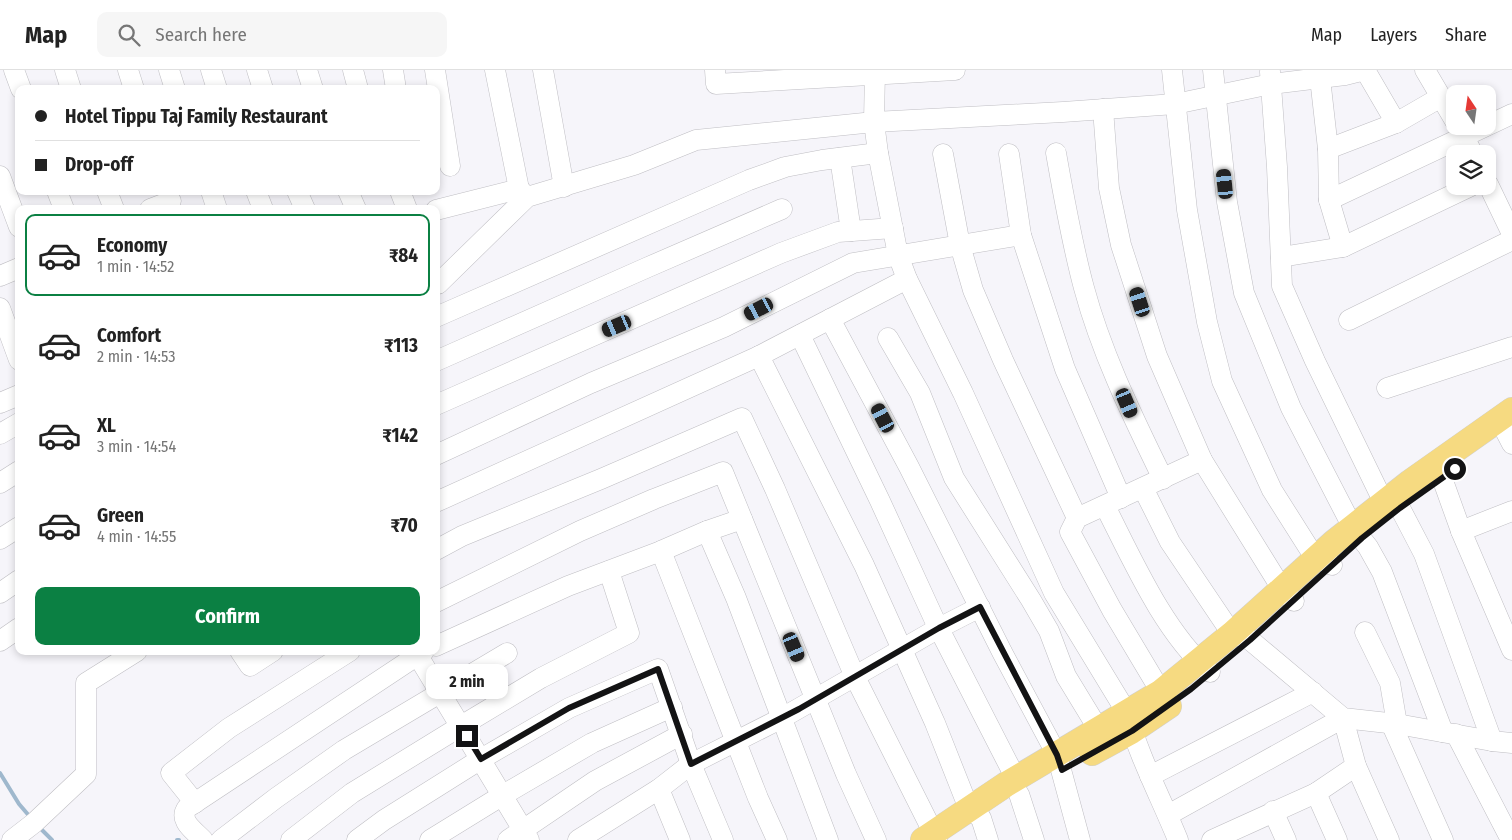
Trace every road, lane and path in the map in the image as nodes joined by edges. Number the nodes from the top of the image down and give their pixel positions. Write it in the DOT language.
graph roads {
  1 [pos="14,70"];
  2 [pos="65,70"];
  3 [pos="128,70"];
  4 [pos="169,70"];
  5 [pos="210,70"];
  6 [pos="257,70"];
  7 [pos="307,70"];
  8 [pos="353,70"];
  9 [pos="393,70"];
  10 [pos="435,70"];
  11 [pos="494,70"];
  12 [pos="543,70"];
  13 [pos="715,70"];
  14 [pos="955,70"];
  15 [pos="1172,70"];
  16 [pos="1213,70"];
  17 [pos="1425,70"];
  18 [pos="874,72"];
  19 [pos="1271,77"];
  20 [pos="1320,78"];
  21 [pos="19,85"];
  22 [pos="70,85"];
  23 [pos="133,85"];
  24 [pos="174,85"];
  25 [pos="216,85"];
  26 [pos="262,85"];
  27 [pos="312,85"];
  28 [pos="357,85"];
  29 [pos="395,85"];
  30 [pos="437,85"];
  31 [pos="1215,96"];
  32 [pos="1441,97"];
  33 [pos="440,102"];
  34 [pos="1175,104"];
  35 [pos="1446,105"];
  36 [pos="1103,109"];
  37 [pos="1512,114"];
  38 [pos="1496,121"];
  39 [pos="874,122"];
  40 [pos="1396,123"];
  41 [pos="1461,135"];
  42 [pos="1328,149"];
  43 [pos="878,153"];
  44 [pos="1056,153"];
  45 [pos="943,154"];
  46 [pos="1009,154"];
  47 [pos="840,158"];
  48 [pos="450,166"];
  49 [pos="0,176"];
  50 [pos="564,187"];
  51 [pos="523,193"];
  52 [pos="1452,195"];
  53 [pos="1493,195"];
  54 [pos="171,200"];
  55 [pos="1328,200"];
  56 [pos="159,205"];
  57 [pos="440,209"];
  58 [pos="782,209"];
  59 [pos="15,216"];
  60 [pos="893,228"];
  61 [pos="851,231"];
  62 [pos="1512,234"];
  63 [pos="1021,235"];
  64 [pos="1512,240"];
  65 [pos="960,246"];
  66 [pos="1343,247"];
  67 [pos="898,255"];
  68 [pos="1281,257"];
  69 [pos="15,270"];
  70 [pos="0,276"];
  71 [pos="440,279"];
  72 [pos="907,280"];
  73 [pos="440,298"];
  74 [pos="0,308"];
  75 [pos="443,314"];
  76 [pos="830,319"];
  77 [pos="1349,320"];
  78 [pos="800,335"];
  79 [pos="888,338"];
  80 [pos="1512,347"];
  81 [pos="15,349"];
  82 [pos="759,356"];
  83 [pos="440,360"];
  84 [pos="1387,388"];
  85 [pos="15,397"];
  86 [pos="0,403"];
  87 [pos="440,403"];
  88 [pos="15,425"];
  89 [pos="1508,426"];
  90 [pos="0,434"];
  91 [pos="440,453"];
  92 [pos="1202,460"];
  93 [pos="1438,472"];
  94 [pos="15,473"];
  95 [pos="1163,479"];
  96 [pos="0,483"];
  97 [pos="1143,488"];
  98 [pos="440,500"];
  99 [pos="1113,502"];
  100 [pos="1392,505"];
  101 [pos="1512,511"];
  102 [pos="1078,518"];
  103 [pos="742,519"];
  104 [pos="706,531"];
  105 [pos="1462,531"];
  106 [pos="1358,533"];
  107 [pos="440,548"];
  108 [pos="661,551"];
  109 [pos="1323,561"];
  110 [pos="609,571"];
  111 [pos="15,583"];
  112 [pos="0,593"];
  113 [pos="1288,595"];
  114 [pos="440,600"];
  115 [pos="980,607"];
  116 [pos="939,628"];
  117 [pos="15,631"];
  118 [pos="1365,632"];
  119 [pos="1241,637"];
  120 [pos="0,641"];
  121 [pos="440,644"];
  122 [pos="902,650"];
  123 [pos="1512,650"];
  124 [pos="507,653"];
  125 [pos="131,655"];
  126 [pos="243,655"];
  127 [pos="267,655"];
  128 [pos="344,655"];
  129 [pos="415,655"];
  130 [pos="421,655"];
  131 [pos="1204,667"];
  132 [pos="855,677"];
  133 [pos="1313,692"];
  134 [pos="440,693"];
  135 [pos="1166,698"];
  136 [pos="816,699"];
  137 [pos="672,707"];
  138 [pos="782,718"];
  139 [pos="1344,718"];
  140 [pos="1129,722"];
  141 [pos="1394,724"];
  142 [pos="460,726"];
  143 [pos="1449,733"];
  144 [pos="682,734"];
  145 [pos="1103,737"];
  146 [pos="735,741"];
  147 [pos="1507,744"];
  148 [pos="481,759"];
  149 [pos="1059,762"];
  150 [pos="691,764"];
  151 [pos="1356,766"];
  152 [pos="1150,776"];
  153 [pos="1017,786"];
  154 [pos="659,789"];
  155 [pos="1316,793"];
  156 [pos="503,795"];
  157 [pos="195,803"];
  158 [pos="1273,811"];
  159 [pos="1168,815"];
  160 [pos="980,822"];
  161 [pos="520,837"];
  162 [pos="935,838"];
  163 [pos="12,840"];
  164 [pos="203,840"];
  165 [pos="221,840"];
  166 [pos="291,840"];
  167 [pos="357,840"];
  168 [pos="430,840"];
  169 [pos="578,840"];
  170 [pos="680,840"];
  171 [pos="723,840"];
  172 [pos="777,840"];
  173 [pos="828,840"];
  174 [pos="876,840"];
  175 [pos="1034,840"];
  176 [pos="1080,840"];
  177 [pos="1178,840"];
  178 [pos="1212,840"];
  179 [pos="1286,840"];
  180 [pos="1337,840"];
  181 [pos="1389,840"];
  182 [pos="1443,840"];
  183 [pos="1511,840"];
  1 -- 21 [label="street"];
  2 -- 22 [label="street"];
  3 -- 23 [label="street"];
  4 -- 24 [label="street"];
  5 -- 25 [label="street"];
  6 -- 26 [label="street"];
  7 -- 27 [label="street"];
  8 -- 28 [label="street"];
  9 -- 29 [label="street"];
  10 -- 30 [label="street"];
  11 -- 51 [label="street"];
  12 -- 50 [label="street"];
  13 -- 18 [label="street"];
  14 -- 18 [label="street"];
  15 -- 34 [label="street"];
  16 -- 31 [label="street"];
  17 -- 32 [label="street"];
  18 -- 39 [label="street"];
  19 -- 20 [label="street"];
  19 -- 31 [label="street"];
  19 -- 68 [label="street"];
  20 -- 40 [label="street"];
  20 -- 42 [label="street"];
  31 -- 34 [label="street"];
  31 -- 106 [label="street"];
  32 -- 35 [label="street"];
  32 -- 40 [label="street"];
  33 -- 48 [label="street"];
  34 -- 36 [label="street"];
  34 -- 109 [label="street"];
  36 -- 39 [label="street"];
  36 -- 92 [label="street"];
  37 -- 38 [label="street"];
  39 -- 43 [label="street"];
  39 -- 50 [label="street"];
  40 -- 42 [label="street"];
  41 -- 55 [label="street"];
  42 -- 55 [label="street"];
  43 -- 47 [label="street"];
  43 -- 60 [label="street"];
  44 -- 95 [label="street"];
  45 -- 65 [label="street"];
  46 -- 63 [label="street"];
  47 -- 61 [label="street"];
  47 -- 75 [label="street"];
  49 -- 59 [label="street"];
  50 -- 51 [label="street"];
  51 -- 57 [label="street"];
  51 -- 71 [label="street"];
  52 -- 66 [label="street"];
  53 -- 62 [label="street"];
  54 -- 56 [label="street"];
  55 -- 66 [label="street"];
  58 -- 83 [label="street"];
  60 -- 61 [label="street"];
  60 -- 67 [label="street"];
  61 -- 87 [label="street"];
  63 -- 65 [label="street"];
  63 -- 99 [label="street"];
  64 -- 77 [label="street"];
  65 -- 67 [label="street"];
  65 -- 102 [label="street"];
  66 -- 68 [label="street"];
  67 -- 72 [label="street"];
  67 -- 91 [label="street"];
  68 -- 100 [label="street"];
  69 -- 70 [label="street"];
  72 -- 76 [label="street"];
  72 -- 140 [label="street"];
  73 -- 75 [label="street"];
  74 -- 81 [label="street"];
  76 -- 78 [label="street"];
  76 -- 115 [label="street"];
  78 -- 82 [label="street"];
  78 -- 116 [label="street"];
  79 -- 145 [label="street"];
  80 -- 84 [label="street"];
  82 -- 98 [label="street"];
  82 -- 122 [label="street"];
  85 -- 86 [label="street"];
  88 -- 90 [label="street"];
  89 -- 93 [label="main road"];
  92 -- 95 [label="street"];
  92 -- 113 [label="street"];
  93 -- 100 [label="main road"];
  93 -- 105 [label="street"];
  94 -- 96 [label="street"];
  95 -- 97 [label="street"];
  97 -- 99 [label="street"];
  97 -- 119 [label="street"];
  99 -- 102 [label="street"];
  99 -- 131 [label="street"];
  100 -- 106 [label="main road"];
  100 -- 147 [label="street"];
  101 -- 105 [label="street"];
  102 -- 135 [label="street"];
  103 -- 104 [label="street"];
  103 -- 114 [label="street"];
  103 -- 136 [label="street"];
  104 -- 108 [label="street"];
  104 -- 138 [label="street"];
  105 -- 123 [label="street"];
  106 -- 109 [label="main road"];
  106 -- 143 [label="street"];
  107 -- 132 [label="street"];
  108 -- 110 [label="street"];
  108 -- 146 [label="street"];
  109 -- 113 [label="main road"];
  110 -- 121 [label="street"];
  110 -- 142 [label="street"];
  111 -- 112 [label="street"];
  113 -- 119 [label="main road"];
  115 -- 116 [label="street"];
  115 -- 149 [label="street"];
  116 -- 122 [label="street"];
  116 -- 153 [label="street"];
  117 -- 120 [label="street"];
  118 -- 141 [label="street"];
  119 -- 131 [label="main road"];
  119 -- 133 [label="street"];
  122 -- 132 [label="street"];
  122 -- 160 [label="street"];
  124 -- 134 [label="street"];
  125 -- 163 [label="street"];
  126 -- 127 [label="street"];
  128 -- 157 [label="street"];
  129 -- 157 [label="street"];
  130 -- 134 [label="street"];
  131 -- 135 [label="main road"];
  132 -- 136 [label="street"];
  132 -- 162 [label="street"];
  133 -- 139 [label="street"];
  133 -- 152 [label="street"];
  134 -- 142 [label="street"];
  134 -- 165 [label="street"];
  135 -- 140 [label="main road"];
  136 -- 138 [label="street"];
  136 -- 174 [label="street"];
  137 -- 144 [label="street"];
  137 -- 148 [label="street"];
  137 -- 156 [label="street"];
  138 -- 146 [label="street"];
  138 -- 173 [label="street"];
  139 -- 141 [label="street"];
  139 -- 151 [label="street"];
  139 -- 159 [label="street"];
  140 -- 145 [label="main road"];
  140 -- 152 [label="street"];
  141 -- 143 [label="street"];
  141 -- 182 [label="street"];
  142 -- 148 [label="street"];
  142 -- 166 [label="street"];
  143 -- 147 [label="street"];
  143 -- 183 [label="street"];
  144 -- 150 [label="street"];
  144 -- 161 [label="street"];
  145 -- 149 [label="main road"];
  146 -- 150 [label="street"];
  146 -- 172 [label="street"];
  148 -- 156 [label="street"];
  148 -- 167 [label="street"];
  149 -- 153 [label="main road"];
  149 -- 176 [label="street"];
  150 -- 154 [label="street"];
  150 -- 171 [label="street"];
  151 -- 155 [label="street"];
  151 -- 181 [label="street"];
  152 -- 159 [label="street"];
  153 -- 160 [label="main road"];
  153 -- 175 [label="street"];
  154 -- 169 [label="street"];
  154 -- 170 [label="street"];
  155 -- 158 [label="street"];
  155 -- 180 [label="street"];
  156 -- 161 [label="street"];
  156 -- 168 [label="street"];
  157 -- 164 [label="street"];
  158 -- 178 [label="street"];
  158 -- 179 [label="street"];
  159 -- 177 [label="street"];
  160 -- 162 [label="main road"];
}
